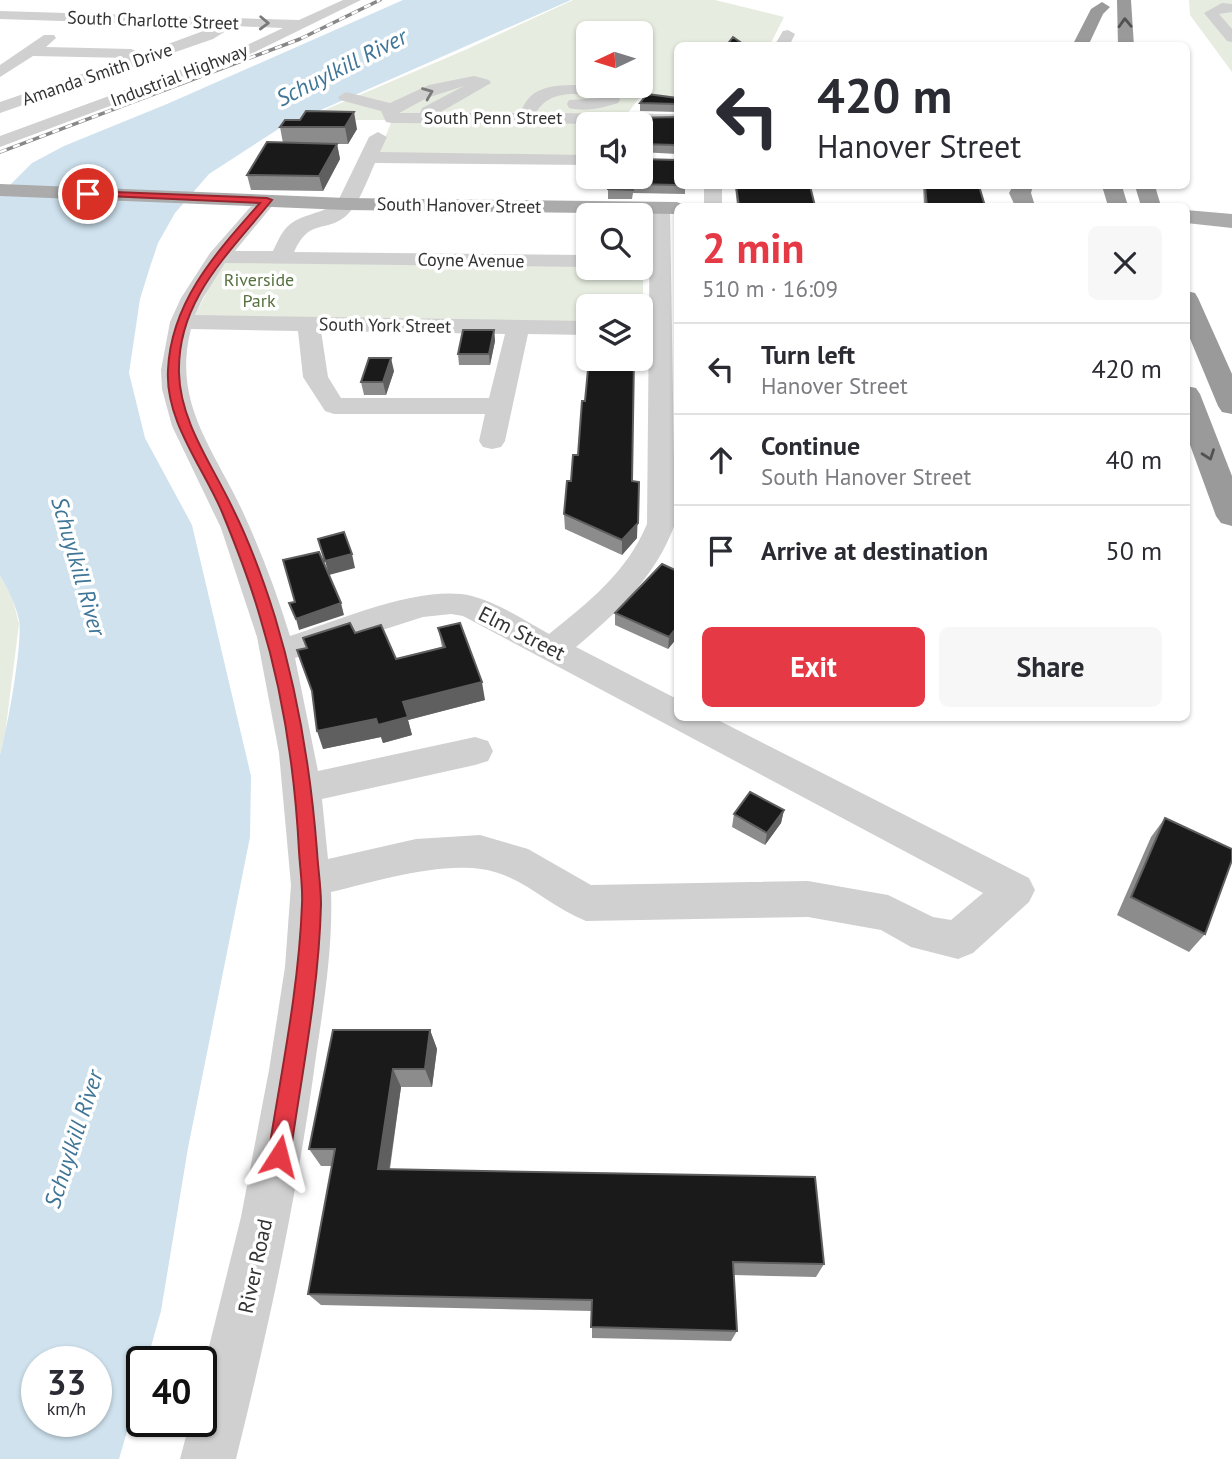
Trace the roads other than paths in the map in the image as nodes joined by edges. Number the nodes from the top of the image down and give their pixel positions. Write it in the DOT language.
graph roads {
  1 [pos="23,0"];
  2 [pos="354,0"];
  3 [pos="1124,0"];
  4 [pos="1102,3"];
  5 [pos="157,6"];
  6 [pos="248,7"];
  7 [pos="1232,8"];
  8 [pos="0,15"];
  9 [pos="27,16"];
  10 [pos="77,18"];
  11 [pos="140,19"];
  12 [pos="232,22"];
  13 [pos="306,24"];
  14 [pos="9,28"];
  15 [pos="1102,33"];
  16 [pos="161,37"];
  17 [pos="202,38"];
  18 [pos="1232,38"];
  19 [pos="1082,42"];
  20 [pos="1126,42"];
  21 [pos="29,51"];
  22 [pos="155,55"];
  23 [pos="30,69"];
  24 [pos="3,70"];
  25 [pos="55,70"];
  26 [pos="104,72"];
  27 [pos="0,86"];
  28 [pos="47,92"];
  29 [pos="346,97"];
  30 [pos="574,98"];
  31 [pos="93,107"];
  32 [pos="0,108"];
  33 [pos="396,110"];
  34 [pos="529,111"];
  35 [pos="424,116"];
  36 [pos="576,116"];
  37 [pos="674,118"];
  38 [pos="653,119"];
  39 [pos="0,142"];
  40 [pos="346,152"];
  41 [pos="370,155"];
  42 [pos="576,160"];
  43 [pos="0,190"];
  44 [pos="254,200"];
  45 [pos="346,204"];
  46 [pos="669,208"];
  47 [pos="1190,215"];
  48 [pos="1232,215"];
  49 [pos="1190,216"];
  50 [pos="1232,221"];
  51 [pos="217,257"];
  52 [pos="280,258"];
  53 [pos="576,261"];
  54 [pos="660,262"];
  55 [pos="1190,300"];
  56 [pos="1190,307"];
  57 [pos="653,314"];
  58 [pos="181,322"];
  59 [pos="309,324"];
  60 [pos="518,327"];
  61 [pos="576,328"];
  62 [pos="1232,349"];
  63 [pos="653,371"];
  64 [pos="1190,405"];
  65 [pos="500,406"];
  66 [pos="1232,406"];
  67 [pos="492,441"];
  68 [pos="1232,516"];
  69 [pos="552,649"];
  70 [pos="278,652"];
  71 [pos="674,712"];
  72 [pos="690,721"];
  73 [pos="475,751"];
  74 [pos="302,789"];
  75 [pos="310,880"];
  76 [pos="208,1459"];
  1 -- 8 [label="street"];
  2 -- 13 [label="street, Industrial Highway"];
  20 -- 3 [label="highway, one-way"];
  4 -- 15 [label="highway"];
  4 -- 19 [label="highway"];
  5 -- 11 [label="street"];
  6 -- 12 [label="street"];
  7 -- 18 [label="street"];
  8 -- 9 [label="street, South Charlotte Street"];
  9 -- 10 [label="street, South Charlotte Street"];
  9 -- 14 [label="street"];
  10 -- 11 [label="street, South Charlotte Street"];
  10 -- 21 [label="street"];
  11 -- 12 [label="street, South Charlotte Street"];
  12 -- 13 [label="street, South Charlotte Street, one-way"];
  12 -- 17 [label="street, Amanda Smith Drive"];
  13 -- 31 [label="street, Industrial Highway"];
  16 -- 17 [label="street"];
  17 -- 22 [label="street, Amanda Smith Drive"];
  21 -- 22 [label="street"];
  21 -- 24 [label="street"];
  22 -- 26 [label="street, Amanda Smith Drive"];
  23 -- 24 [label="street"];
  25 -- 26 [label="street"];
  26 -- 28 [label="street, Amanda Smith Drive"];
  27 -- 28 [label="street"];
  28 -- 31 [label="street"];
  28 -- 32 [label="street, Amanda Smith Drive"];
  29 -- 33 [label="street, South Penn Street"];
  30 -- 34 [label="street"];
  31 -- 39 [label="street, Industrial Highway"];
  33 -- 35 [label="street, South Penn Street"];
  33 -- 35 [label="street, one-way"];
  33 -- 41 [label="street"];
  34 -- 35 [label="street, South Penn Street"];
  34 -- 36 [label="street, South Penn Street"];
  37 -- 38 [label="street, South Penn Street"];
  40 -- 41 [label="street"];
  41 -- 42 [label="street"];
  41 -- 45 [label="street"];
  43 -- 44 [label="main road, South Hanover Street"];
  44 -- 45 [label="main road, South Hanover Street"];
  44 -- 51 [label="street, River Road"];
  45 -- 46 [label="main road, South Hanover Street"];
  45 -- 52 [label="street"];
  46 -- 54 [label="street"];
  47 -- 48 [label="main road"];
  49 -- 50 [label="main road"];
  51 -- 52 [label="street, Coyne Avenue"];
  51 -- 58 [label="street, River Road"];
  52 -- 53 [label="street, Coyne Avenue"];
  54 -- 57 [label="street"];
  55 -- 62 [label="highway"];
  56 -- 66 [label="highway"];
  58 -- 59 [label="street, South York Street"];
  58 -- 70 [label="street, River Road"];
  59 -- 60 [label="street, South York Street"];
  59 -- 65 [label="street"];
  60 -- 61 [label="street, South York Street"];
  60 -- 65 [label="street"];
  63 -- 69 [label="street"];
  64 -- 68 [label="highway, one-way"];
  65 -- 67 [label="street"];
  69 -- 70 [label="street, Elm Street"];
  69 -- 71 [label="street, Elm Street"];
  70 -- 74 [label="street, River Road"];
  72 -- 75 [label="street"];
  73 -- 74 [label="street"];
  74 -- 75 [label="street, River Road"];
  75 -- 76 [label="street, River Road"];
}
